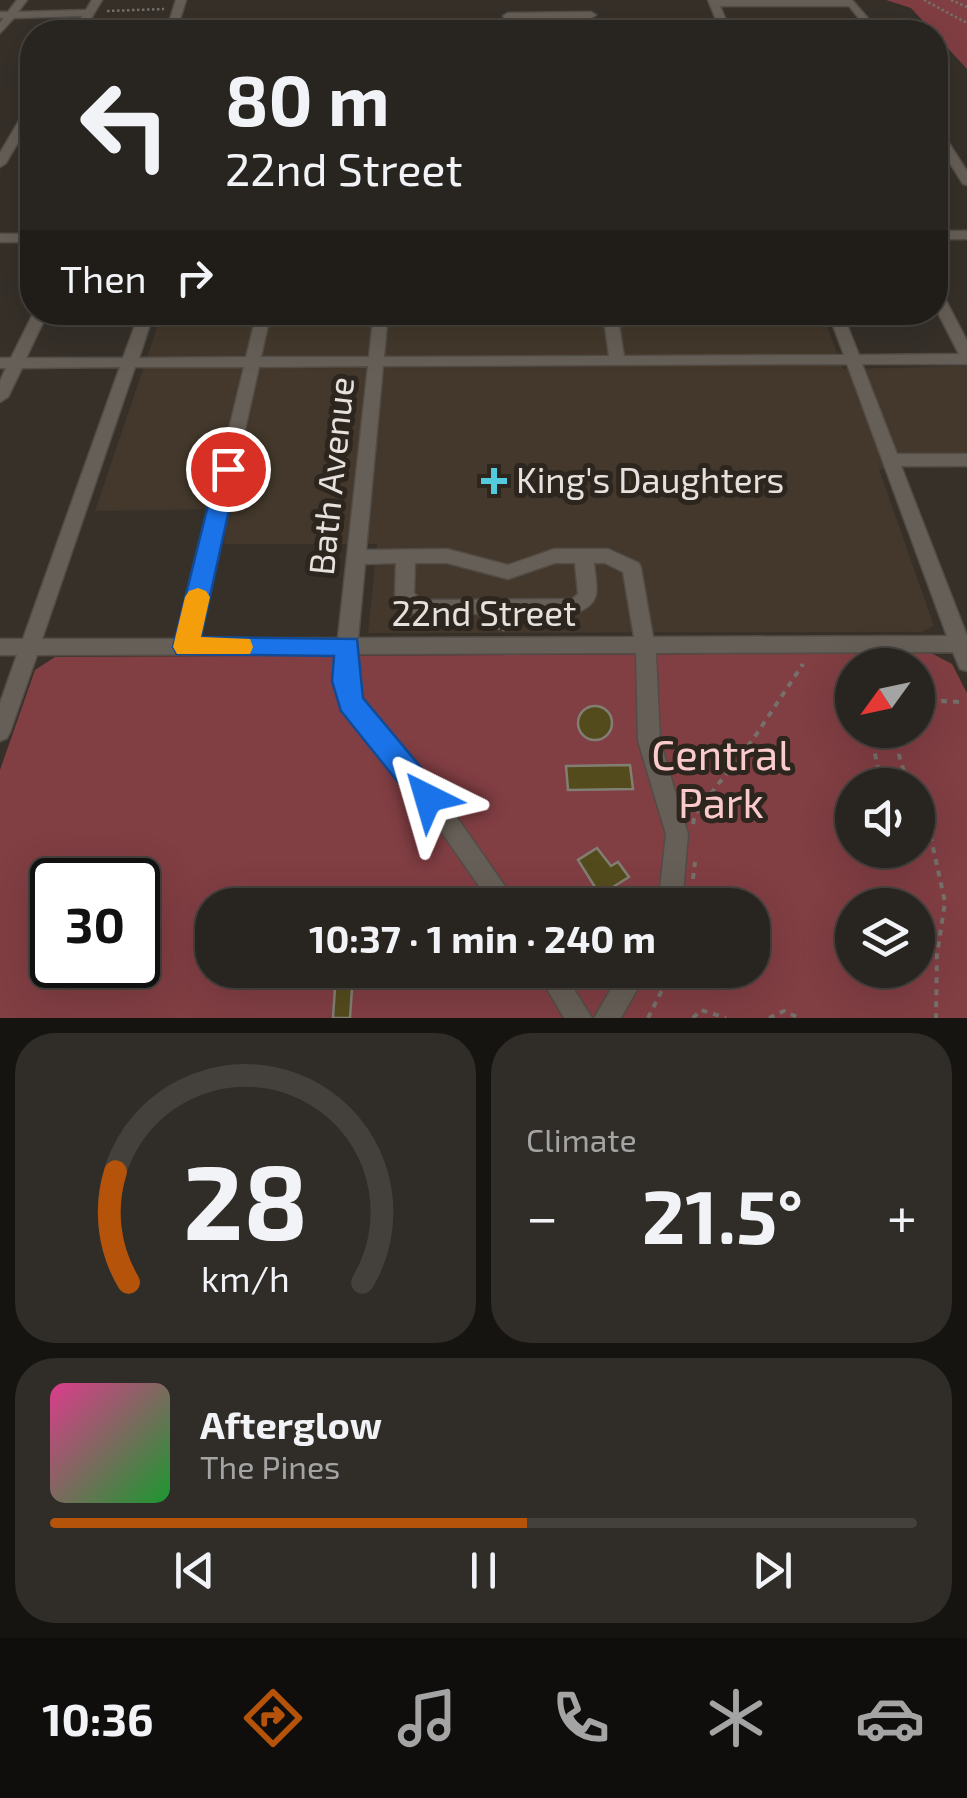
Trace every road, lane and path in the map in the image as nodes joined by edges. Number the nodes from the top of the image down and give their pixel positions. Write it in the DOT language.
graph roads {
  1 [pos="22,0"];
  2 [pos="97,0"];
  3 [pos="924,0"];
  4 [pos="951,0"];
  5 [pos="180,3"];
  6 [pos="716,5"];
  7 [pos="967,6"];
  8 [pos="90,13"];
  9 [pos="862,14"];
  10 [pos="6,15"];
  11 [pos="508,16"];
  12 [pos="550,16"];
  13 [pos="591,16"];
  14 [pos="86,20"];
  15 [pos="550,20"];
  16 [pos="866,20"];
  17 [pos="967,24"];
  18 [pos="0,30"];
  19 [pos="7,141"];
  20 [pos="948,152"];
  21 [pos="0,164"];
  22 [pos="967,181"];
  23 [pos="948,319"];
  24 [pos="33,325"];
  25 [pos="142,325"];
  26 [pos="261,325"];
  27 [pos="380,325"];
  28 [pos="612,325"];
  29 [pos="840,325"];
  30 [pos="967,357"];
  31 [pos="853,360"];
  32 [pos="617,361"];
  33 [pos="252,362"];
  34 [pos="376,362"];
  35 [pos="8,363"];
  36 [pos="129,363"];
  37 [pos="0,397"];
  38 [pos="890,460"];
  39 [pos="967,460"];
  40 [pos="406,556"];
  41 [pos="584,556"];
  42 [pos="357,557"];
  43 [pos="493,622"];
  44 [pos="515,622"];
  45 [pos="348,646"];
  46 [pos="646,646"];
  47 [pos="0,647"];
  48 [pos="186,647"];
  49 [pos="30,648"];
  50 [pos="964,650"];
  51 [pos="802,662"];
  52 [pos="960,702"];
  53 [pos="935,703"];
  54 [pos="0,732"];
  55 [pos="692,836"];
  56 [pos="694,852"];
  57 [pos="935,855"];
  58 [pos="692,887"];
  59 [pos="494,888"];
  60 [pos="671,888"];
  61 [pos="559,988"];
  62 [pos="625,988"];
  63 [pos="663,988"];
  64 [pos="578,1018"];
  65 [pos="607,1018"];
  66 [pos="649,1018"];
  67 [pos="692,1018"];
  68 [pos="726,1018"];
  69 [pos="769,1018"];
  70 [pos="799,1018"];
  71 [pos="936,1018"];
  1 -- 10 [label="street"];
  2 -- 8 [label="street"];
  3 -- 17 [label="path"];
  4 -- 7 [label="path"];
  5 -- 8 [label="path"];
  6 -- 9 [label="street"];
  6 -- 9 [label="street"];
  8 -- 10 [label="street"];
  8 -- 14 [label="street"];
  9 -- 16 [label="street"];
  10 -- 18 [label="street"];
  11 -- 12 [label="street"];
  12 -- 13 [label="street"];
  12 -- 15 [label="street"];
  19 -- 21 [label="street"];
  20 -- 22 [label="street"];
  23 -- 30 [label="street"];
  24 -- 35 [label="street"];
  25 -- 36 [label="street"];
  26 -- 33 [label="street"];
  27 -- 34 [label="street, Bath Avenue"];
  28 -- 32 [label="street"];
  29 -- 31 [label="street"];
  30 -- 31 [label="street"];
  31 -- 32 [label="street"];
  31 -- 38 [label="street"];
  32 -- 34 [label="street"];
  33 -- 34 [label="street"];
  33 -- 36 [label="street"];
  33 -- 48 [label="street"];
  34 -- 42 [label="street, Bath Avenue"];
  35 -- 36 [label="street"];
  35 -- 37 [label="street"];
  36 -- 49 [label="street"];
  38 -- 39 [label="street"];
  38 -- 50 [label="street"];
  40 -- 41 [label="street"];
  40 -- 41 [label="street"];
  40 -- 42 [label="street"];
  41 -- 46 [label="street"];
  42 -- 45 [label="street, Bath Avenue"];
  43 -- 44 [label="path"];
  45 -- 46 [label="street, 22nd Street"];
  45 -- 48 [label="street, 22nd Street"];
  45 -- 59 [label="street, Bath Avenue"];
  46 -- 50 [label="street, 22nd Street"];
  46 -- 60 [label="street"];
  47 -- 49 [label="street, 22nd Street"];
  48 -- 49 [label="street, 22nd Street"];
  49 -- 54 [label="street"];
  51 -- 55 [label="path"];
  52 -- 53 [label="path"];
  56 -- 58 [label="path"];
  57 -- 71 [label="path"];
  61 -- 64 [label="street"];
  62 -- 65 [label="street"];
  63 -- 66 [label="path"];
  67 -- 68 [label="path"];
  69 -- 70 [label="path"];
}
